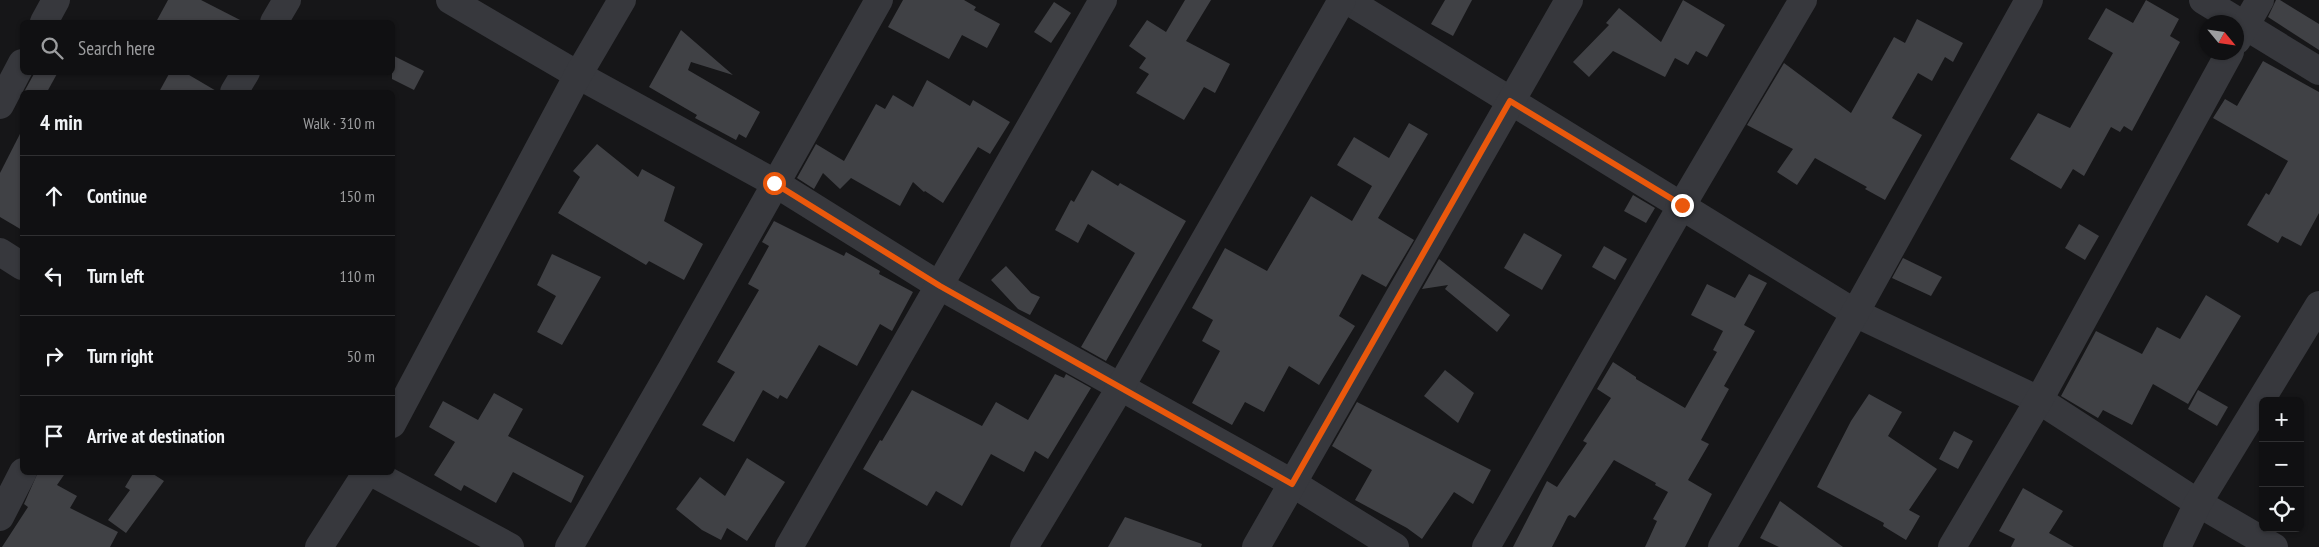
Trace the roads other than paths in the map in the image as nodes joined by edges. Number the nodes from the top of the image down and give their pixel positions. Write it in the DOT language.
graph roads {
  1 [pos="56,0"];
  2 [pos="287,0"];
  3 [pos="450,0"];
  4 [pos="622,0"];
  5 [pos="879,0"];
  6 [pos="1103,0"];
  7 [pos="1342,0"];
  8 [pos="1347,0"];
  9 [pos="1569,0"];
  10 [pos="1803,0"];
  11 [pos="2029,0"];
  12 [pos="2203,0"];
  13 [pos="2260,0"];
  14 [pos="2220,15"];
  15 [pos="45,20"];
  16 [pos="275,20"];
  17 [pos="2244,28"];
  18 [pos="2244,34"];
  19 [pos="2226,60"];
  20 [pos="20,67"];
  21 [pos="2319,71"];
  22 [pos="244,75"];
  23 [pos="578,75"];
  24 [pos="235,90"];
  25 [pos="1510,101"];
  26 [pos="0,105"];
  27 [pos="774,183"];
  28 [pos="1682,205"];
  29 [pos="0,252"];
  30 [pos="20,265"];
  31 [pos="940,286"];
  32 [pos="2319,305"];
  33 [pos="1855,313"];
  34 [pos="1120,388"];
  35 [pos="2039,400"];
  36 [pos="395,418"];
  37 [pos="22,475"];
  38 [pos="365,475"];
  39 [pos="377,475"];
  40 [pos="1292,484"];
  41 [pos="2198,503"];
  42 [pos="0,517"];
  43 [pos="319,547"];
  44 [pos="510,547"];
  45 [pos="569,547"];
  46 [pos="789,547"];
  47 [pos="1024,547"];
  48 [pos="1256,547"];
  49 [pos="1395,547"];
  50 [pos="1486,547"];
  51 [pos="1722,547"];
  52 [pos="1952,547"];
  53 [pos="2177,547"];
  54 [pos="2274,547"];
  1 -- 15 [label="street"];
  2 -- 16 [label="street"];
  3 -- 23 [label="street"];
  4 -- 23 [label="street"];
  5 -- 27 [label="street"];
  6 -- 31 [label="street"];
  7 -- 34 [label="street"];
  8 -- 25 [label="street"];
  9 -- 25 [label="street"];
  10 -- 28 [label="street"];
  11 -- 33 [label="street"];
  12 -- 14 [label="street"];
  13 -- 17 [label="street"];
  18 -- 21 [label="street"];
  19 -- 35 [label="street"];
  20 -- 26 [label="street"];
  22 -- 24 [label="street"];
  23 -- 27 [label="street"];
  23 -- 36 [label="street"];
  25 -- 28 [label="street"];
  25 -- 40 [label="street"];
  27 -- 31 [label="street"];
  27 -- 45 [label="street"];
  28 -- 33 [label="street"];
  28 -- 50 [label="street"];
  29 -- 30 [label="street"];
  31 -- 34 [label="street"];
  31 -- 46 [label="street"];
  32 -- 41 [label="street"];
  33 -- 35 [label="street"];
  33 -- 51 [label="street"];
  34 -- 40 [label="street"];
  34 -- 47 [label="street"];
  35 -- 41 [label="street"];
  35 -- 52 [label="street"];
  37 -- 42 [label="street"];
  38 -- 43 [label="street"];
  39 -- 44 [label="street"];
  40 -- 48 [label="street"];
  40 -- 49 [label="street"];
  41 -- 53 [label="street"];
  41 -- 54 [label="street"];
}
